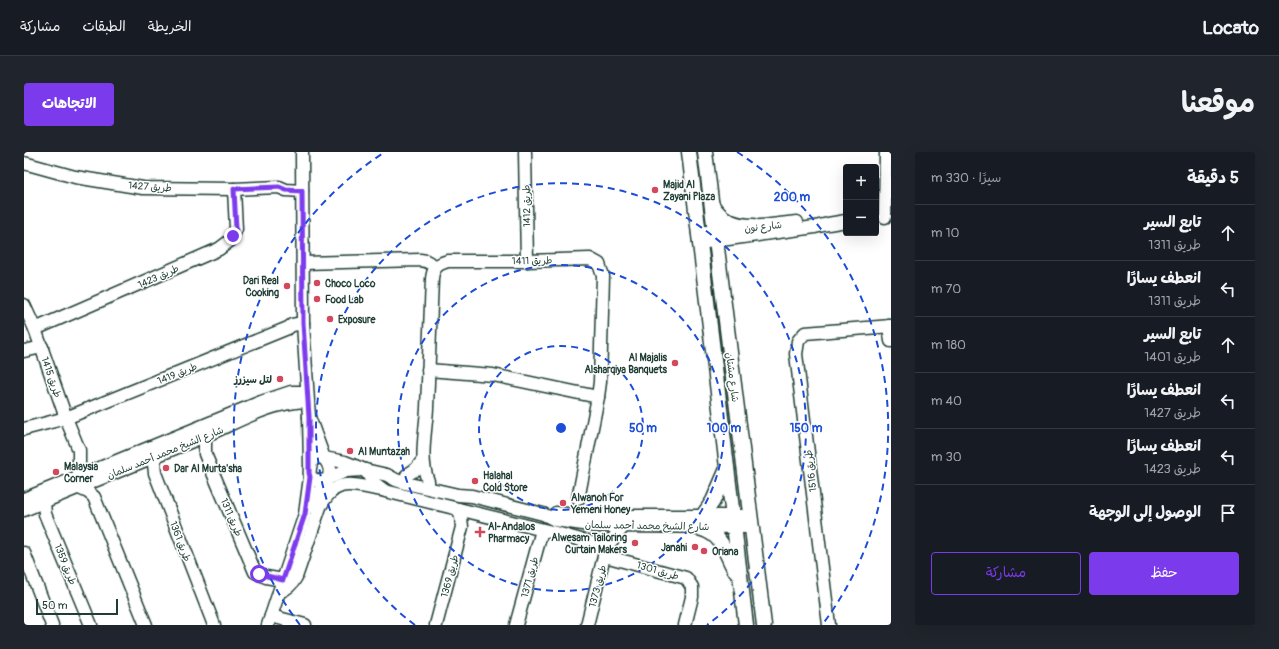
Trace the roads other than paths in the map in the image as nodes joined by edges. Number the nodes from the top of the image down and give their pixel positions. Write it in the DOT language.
graph roads {
  1 [pos="302,152"];
  2 [pos="525,152"];
  3 [pos="689,152"];
  4 [pos="705,152"];
  5 [pos="886,152"];
  6 [pos="24,163"];
  7 [pos="302,186"];
  8 [pos="234,189"];
  9 [pos="712,206"];
  10 [pos="884,217"];
  11 [pos="843,222"];
  12 [pos="828,224"];
  13 [pos="754,226"];
  14 [pos="716,236"];
  15 [pos="699,238"];
  16 [pos="527,261"];
  17 [pos="303,263"];
  18 [pos="435,266"];
  19 [pos="24,304"];
  20 [pos="303,326"];
  21 [pos="890,326"];
  22 [pos="35,330"];
  23 [pos="891,341"];
  24 [pos="42,347"];
  25 [pos="24,351"];
  26 [pos="428,370"];
  27 [pos="307,396"];
  28 [pos="598,397"];
  29 [pos="309,417"];
  30 [pos="66,418"];
  31 [pos="24,429"];
  32 [pos="206,435"];
  33 [pos="156,455"];
  34 [pos="324,458"];
  35 [pos="423,460"];
  36 [pos="727,468"];
  37 [pos="365,470"];
  38 [pos="310,472"];
  39 [pos="85,479"];
  40 [pos="327,479"];
  41 [pos="417,480"];
  42 [pos="385,491"];
  43 [pos="24,499"];
  44 [pos="578,499"];
  45 [pos="44,502"];
  46 [pos="458,509"];
  47 [pos="24,510"];
  48 [pos="476,513"];
  49 [pos="558,513"];
  50 [pos="305,514"];
  51 [pos="543,514"];
  52 [pos="587,516"];
  53 [pos="698,522"];
  54 [pos="733,522"];
  55 [pos="752,522"];
  56 [pos="575,523"];
  57 [pos="597,526"];
  58 [pos="624,526"];
  59 [pos="462,527"];
  60 [pos="542,530"];
  61 [pos="556,533"];
  62 [pos="606,552"];
  63 [pos="24,553"];
  64 [pos="740,579"];
  65 [pos="283,580"];
  66 [pos="279,592"];
  67 [pos="270,620"];
  68 [pos="52,625"];
  69 [pos="91,625"];
  70 [pos="146,625"];
  71 [pos="214,625"];
  72 [pos="305,625"];
  73 [pos="436,625"];
  74 [pos="516,625"];
  75 [pos="587,625"];
  76 [pos="685,625"];
  77 [pos="746,625"];
  78 [pos="764,625"];
  79 [pos="829,625"];
  1 -- 7 [label="street"];
  2 -- 16 [label="street, طريق 1412"];
  3 -- 15 [label="street, شارع مشتان"];
  4 -- 9 [label="street, شارع مشتان"];
  5 -- 10 [label="street"];
  6 -- 8 [label="street, طريق 1427"];
  7 -- 8 [label="street, طريق 1427"];
  7 -- 17 [label="street"];
  8 -- 22 [label="street, طريق 1423"];
  9 -- 13 [label="street"];
  9 -- 14 [label="street, شارع مشتان"];
  11 -- 12 [label="street, شارع نون"];
  12 -- 13 [label="street, شارع نون"];
  12 -- 14 [label="street, شارع نون"];
  13 -- 14 [label="street, شارع نون"];
  14 -- 15 [label="street, شارع نون"];
  14 -- 55 [label="street, شارع مشتان"];
  15 -- 36 [label="street, شارع مشتان"];
  16 -- 18 [label="street, طريق 1411"];
  16 -- 28 [label="street, طريق 1411"];
  17 -- 18 [label="street"];
  17 -- 20 [label="street"];
  18 -- 26 [label="street"];
  19 -- 22 [label="street, طريق 1415"];
  20 -- 27 [label="street"];
  20 -- 30 [label="street, طريق 1419"];
  21 -- 23 [label="street"];
  21 -- 79 [label="street, طريق 1516"];
  22 -- 24 [label="street, طريق 1415"];
  24 -- 25 [label="street"];
  24 -- 30 [label="street, طريق 1415"];
  26 -- 28 [label="street"];
  26 -- 35 [label="street"];
  27 -- 29 [label="street"];
  27 -- 32 [label="street, شارع الشيخ محمد أحمد سلمان"];
  27 -- 39 [label="street, شارع الشيخ محمد أحمد سلمان"];
  28 -- 44 [label="street, طريق 1411"];
  29 -- 34 [label="street"];
  29 -- 38 [label="street"];
  30 -- 31 [label="street, طريق 1419"];
  30 -- 39 [label="street, طريق 1415"];
  32 -- 33 [label="street, شارع الشيخ محمد أحمد سلمان"];
  32 -- 65 [label="street, طريق 1311"];
  33 -- 39 [label="street, شارع الشيخ محمد أحمد سلمان"];
  33 -- 71 [label="street, طريق 1361"];
  34 -- 37 [label="street, شارع الشيخ محمد أحمد سلمان"];
  34 -- 38 [label="street"];
  34 -- 40 [label="street"];
  35 -- 41 [label="street"];
  35 -- 41 [label="street"];
  36 -- 53 [label="street"];
  36 -- 54 [label="street, شارع مشتان"];
  37 -- 40 [label="street, شارع الشيخ محمد أحمد سلمان"];
  37 -- 41 [label="street, شارع الشيخ محمد أحمد سلمان"];
  37 -- 42 [label="street"];
  38 -- 40 [label="street"];
  38 -- 50 [label="street"];
  39 -- 43 [label="street, شارع الشيخ محمد أحمد سلمان"];
  39 -- 45 [label="street, شارع الشيخ محمد أحمد سلمان"];
  39 -- 70 [label="street"];
  40 -- 50 [label="street"];
  41 -- 51 [label="street, شارع الشيخ محمد أحمد سلمان"];
  42 -- 46 [label="street, طريق 1301"];
  42 -- 66 [label="street, طريق 1301"];
  44 -- 49 [label="street"];
  44 -- 52 [label="street"];
  45 -- 47 [label="street, شارع الشيخ محمد أحمد سلمان"];
  45 -- 69 [label="street, طريق 1359"];
  46 -- 48 [label="street, طريق 1301"];
  46 -- 59 [label="street, طريق 1369"];
  48 -- 59 [label="street"];
  48 -- 60 [label="street, طريق 1301"];
  49 -- 51 [label="street, شارع الشيخ محمد أحمد سلمان"];
  49 -- 52 [label="street, شارع الشيخ محمد أحمد سلمان"];
  50 -- 65 [label="street"];
  51 -- 56 [label="street, شارع الشيخ محمد أحمد سلمان"];
  52 -- 53 [label="street, شارع الشيخ محمد أحمد سلمان"];
  53 -- 54 [label="street, شارع الشيخ محمد أحمد سلمان"];
  53 -- 58 [label="street, شارع الشيخ محمد أحمد سلمان"];
  53 -- 64 [label="street"];
  54 -- 55 [label="street, شارع الشيخ محمد أحمد سلمان"];
  54 -- 64 [label="street, شارع مشتان"];
  55 -- 78 [label="street, شارع مشتان"];
  56 -- 57 [label="street, شارع الشيخ محمد أحمد سلمان"];
  56 -- 61 [label="street"];
  57 -- 58 [label="street, شارع الشيخ محمد أحمد سلمان"];
  57 -- 62 [label="street"];
  58 -- 62 [label="street"];
  59 -- 73 [label="street, طريق 1369"];
  60 -- 61 [label="street, طريق 1301"];
  60 -- 74 [label="street, طريق 1371"];
  61 -- 62 [label="street, طريق 1301"];
  62 -- 75 [label="street, طريق 1373"];
  62 -- 76 [label="street, طريق 1301"];
  63 -- 68 [label="street"];
  64 -- 77 [label="street, شارع مشتان"];
  65 -- 66 [label="street"];
  66 -- 67 [label="street"];
  67 -- 72 [label="street"];
}
